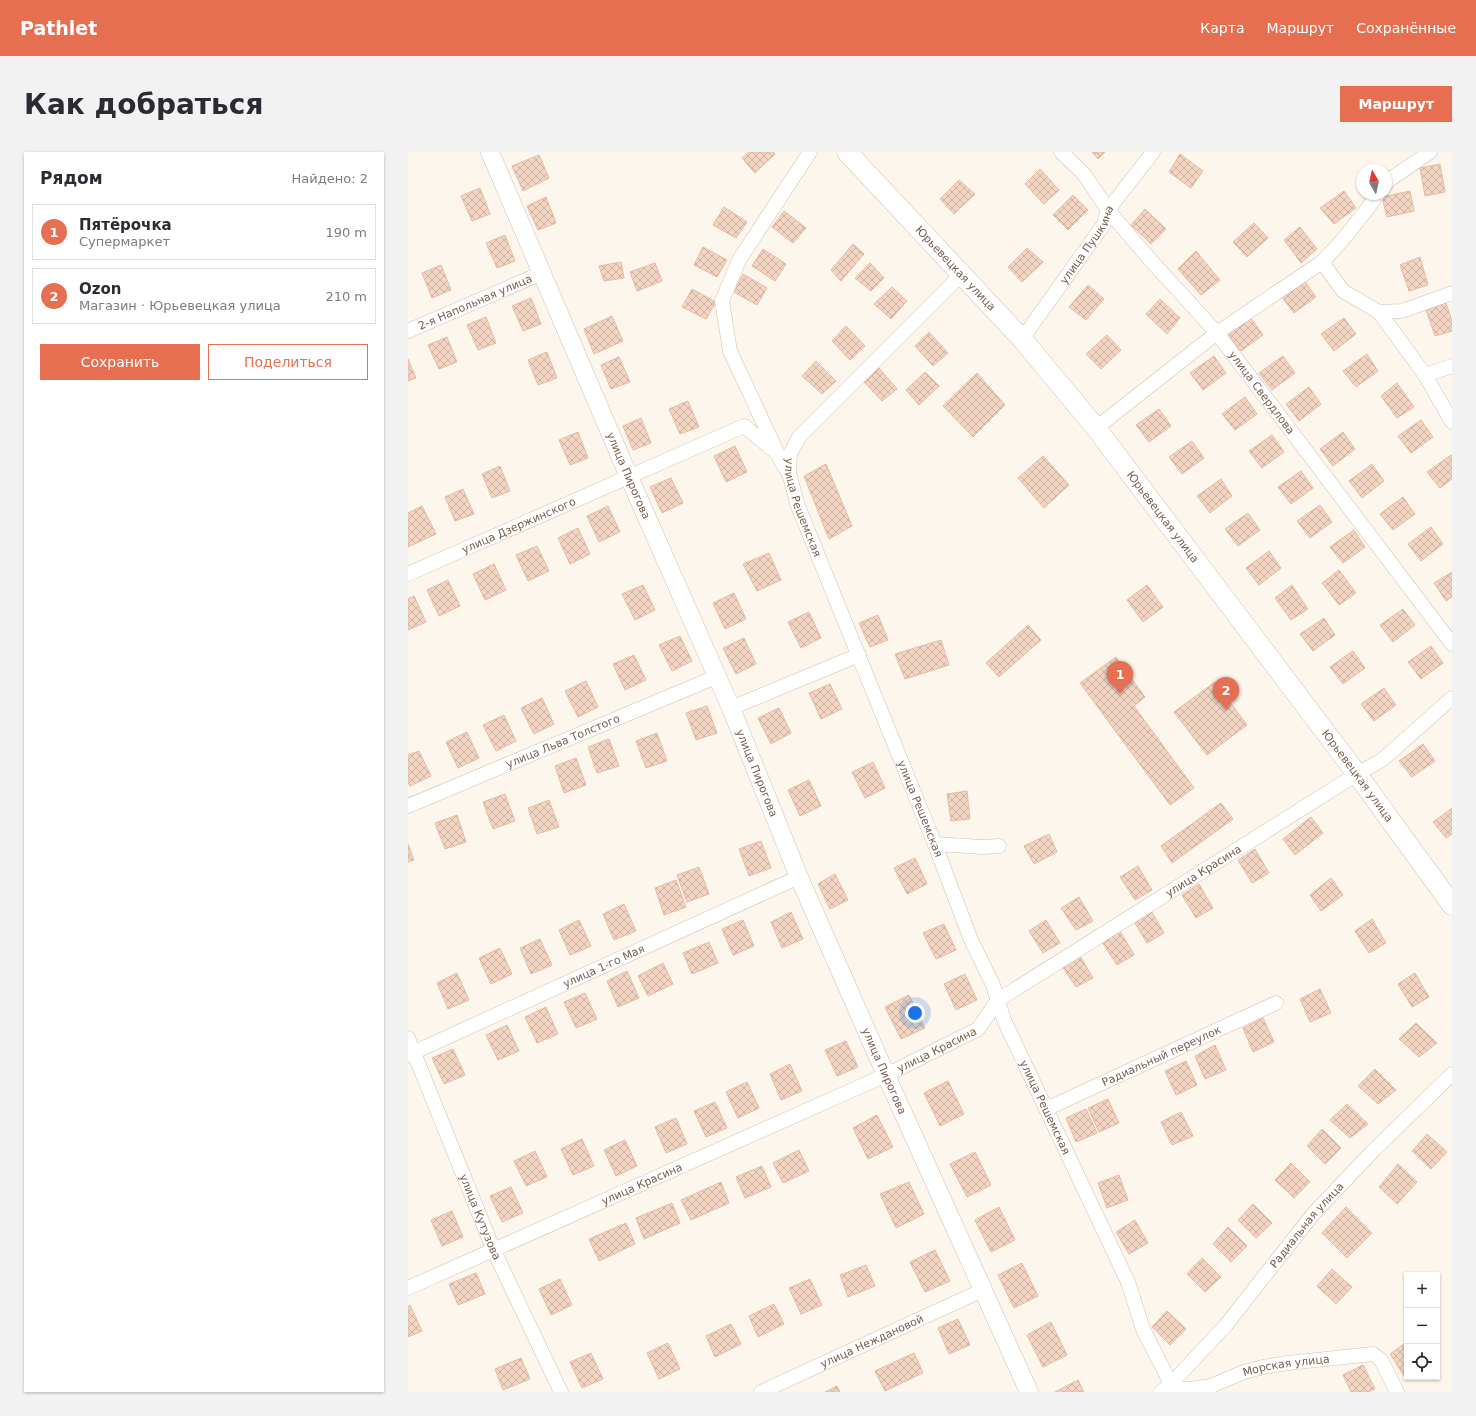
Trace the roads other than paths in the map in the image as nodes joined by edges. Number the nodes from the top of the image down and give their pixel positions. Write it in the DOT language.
graph roads {
  1 [pos="490,152"];
  2 [pos="810,152"];
  3 [pos="847,152"];
  4 [pos="1060,152"];
  5 [pos="1153,152"];
  6 [pos="1430,152"];
  7 [pos="1392,178"];
  8 [pos="1374,200"];
  9 [pos="1108,210"];
  10 [pos="1322,262"];
  11 [pos="542,273"];
  12 [pos="961,275"];
  13 [pos="1452,293"];
  14 [pos="1379,312"];
  15 [pos="408,331"];
  16 [pos="1217,333"];
  17 [pos="1022,339"];
  18 [pos="1452,366"];
  19 [pos="1426,375"];
  20 [pos="1452,422"];
  21 [pos="1096,428"];
  22 [pos="778,454"];
  23 [pos="789,473"];
  24 [pos="629,477"];
  25 [pos="408,574"];
  26 [pos="1452,644"];
  27 [pos="859,655"];
  28 [pos="718,676"];
  29 [pos="1452,698"];
  30 [pos="731,708"];
  31 [pos="1357,774"];
  32 [pos="408,806"];
  33 [pos="935,844"];
  34 [pos="999,846"];
  35 [pos="799,877"];
  36 [pos="1452,905"];
  37 [pos="998,1000"];
  38 [pos="1276,1003"];
  39 [pos="408,1038"];
  40 [pos="411,1054"];
  41 [pos="1452,1074"];
  42 [pos="886,1075"];
  43 [pos="1046,1108"];
  44 [pos="494,1251"];
  45 [pos="408,1288"];
  46 [pos="983,1290"];
  47 [pos="1166,1388"];
  48 [pos="561,1392"];
  49 [pos="761,1392"];
  50 [pos="1029,1392"];
  51 [pos="1397,1392"];
  1 -- 11 [label="street, улица Пирогова"];
  2 -- 22 [label="street"];
  3 -- 12 [label="main road, Юрьевецкая улица"];
  4 -- 9 [label="street, улица Свердлова"];
  5 -- 9 [label="street, улица Пушкина"];
  6 -- 7 [label="street"];
  8 -- 10 [label="street"];
  9 -- 16 [label="street, улица Свердлова"];
  9 -- 17 [label="street, улица Пушкина"];
  10 -- 14 [label="street"];
  10 -- 16 [label="street"];
  11 -- 15 [label="street, 2-я Напольная улица"];
  11 -- 24 [label="street, улица Пирогова"];
  12 -- 17 [label="main road, Юрьевецкая улица"];
  12 -- 23 [label="street, улица Решемская"];
  13 -- 14 [label="street"];
  14 -- 19 [label="street"];
  16 -- 21 [label="street"];
  16 -- 26 [label="street, улица Свердлова"];
  17 -- 21 [label="main road, Юрьевецкая улица"];
  18 -- 19 [label="street"];
  19 -- 20 [label="street"];
  21 -- 31 [label="main road, Юрьевецкая улица"];
  22 -- 23 [label="street"];
  22 -- 24 [label="street, улица Дзержинского"];
  23 -- 27 [label="street, улица Решемская"];
  24 -- 25 [label="street, улица Дзержинского"];
  24 -- 28 [label="street, улица Пирогова"];
  27 -- 30 [label="street"];
  27 -- 33 [label="street, улица Решемская"];
  28 -- 30 [label="street, улица Пирогова"];
  28 -- 32 [label="street, улица Льва Толстого"];
  29 -- 31 [label="street, улица Красина"];
  30 -- 35 [label="street, улица Пирогова"];
  31 -- 36 [label="main road, Юрьевецкая улица"];
  31 -- 37 [label="street, улица Красина"];
  33 -- 34 [label="street"];
  33 -- 37 [label="street, улица Решемская"];
  35 -- 40 [label="street, улица 1-го Мая"];
  35 -- 42 [label="street, улица Пирогова"];
  37 -- 42 [label="street, улица Красина"];
  37 -- 43 [label="street, улица Решемская"];
  38 -- 43 [label="street, Радиальный переулок"];
  39 -- 40 [label="street, улица Кутузова"];
  40 -- 44 [label="street, улица Кутузова"];
  41 -- 47 [label="street, Радиальная улица"];
  42 -- 44 [label="street, улица Красина"];
  42 -- 46 [label="street, улица Пирогова"];
  43 -- 47 [label="street, улица Решемская"];
  44 -- 45 [label="street, улица Красина"];
  44 -- 48 [label="street, улица Кутузова"];
  46 -- 49 [label="street, улица Неждановой"];
  46 -- 50 [label="street, улица Пирогова"];
  47 -- 51 [label="street, Морская улица"];
}
